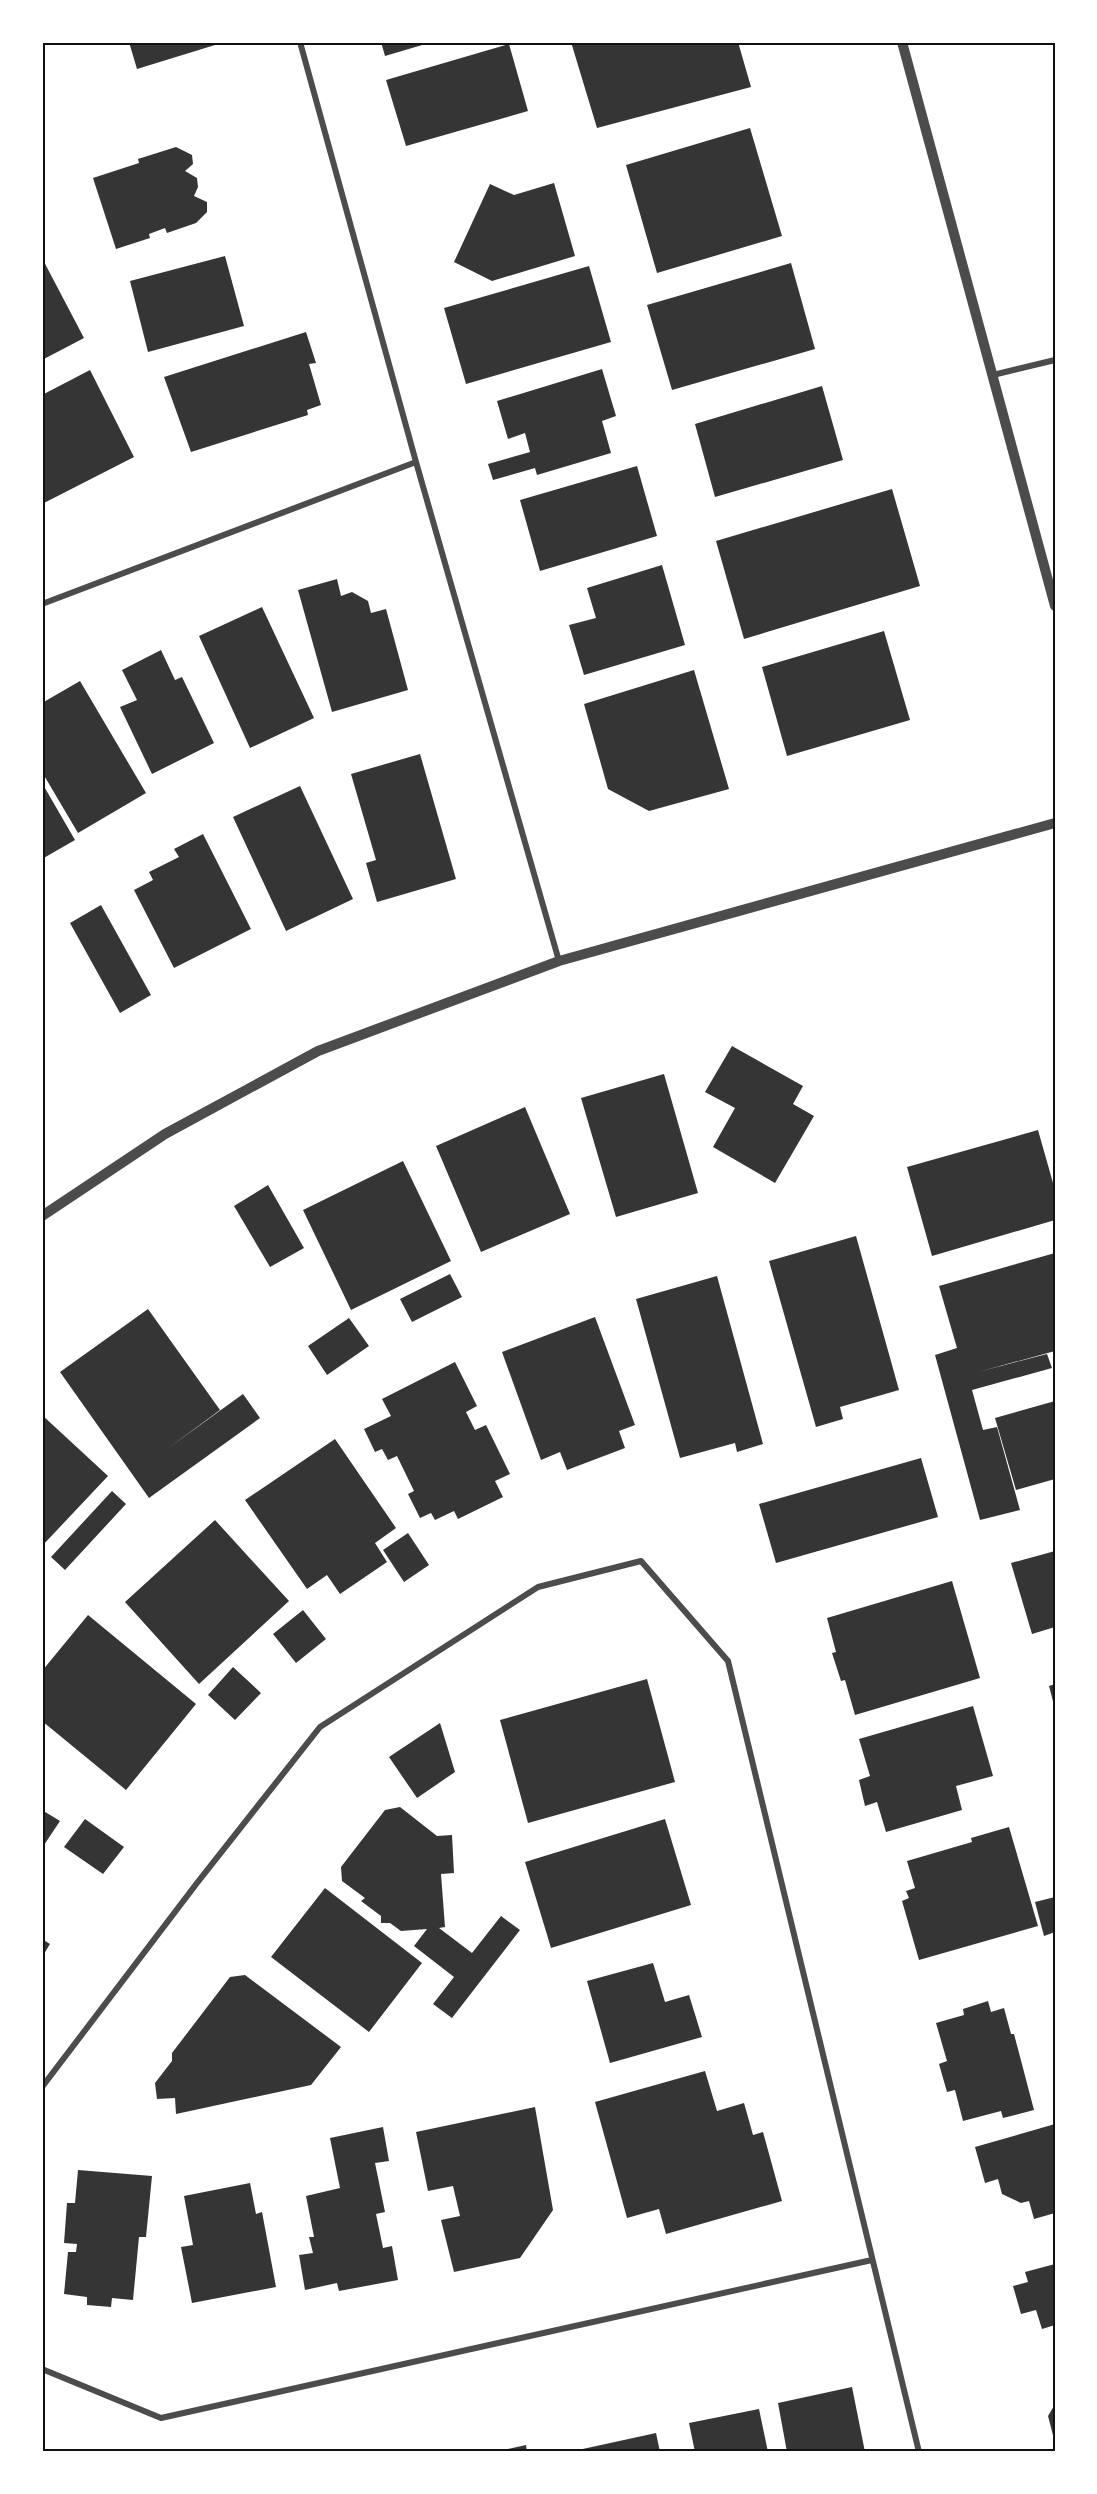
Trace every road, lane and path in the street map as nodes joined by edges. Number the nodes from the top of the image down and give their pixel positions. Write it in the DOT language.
graph roads {
  1 [pos="300,42"];
  2 [pos="902,42"];
  3 [pos="1055,360"];
  4 [pos="993,375"];
  5 [pos="416,462"];
  6 [pos="42,604"];
  7 [pos="1055,606"];
  8 [pos="1055,823"];
  9 [pos="559,961"];
  10 [pos="42,1216"];
  11 [pos="42,2087"];
  12 [pos="872,2260"];
  13 [pos="42,2369"];
  14 [pos="919,2452"];
  1 -- 5 [label="street"];
  2 -- 4 [label="street"];
  3 -- 4 [label="street"];
  4 -- 7 [label="street"];
  5 -- 6 [label="street"];
  5 -- 9 [label="street"];
  8 -- 9 [label="street"];
  9 -- 10 [label="street"];
  11 -- 12 [label="street"];
  12 -- 13 [label="street"];
  12 -- 14 [label="street"];
}
